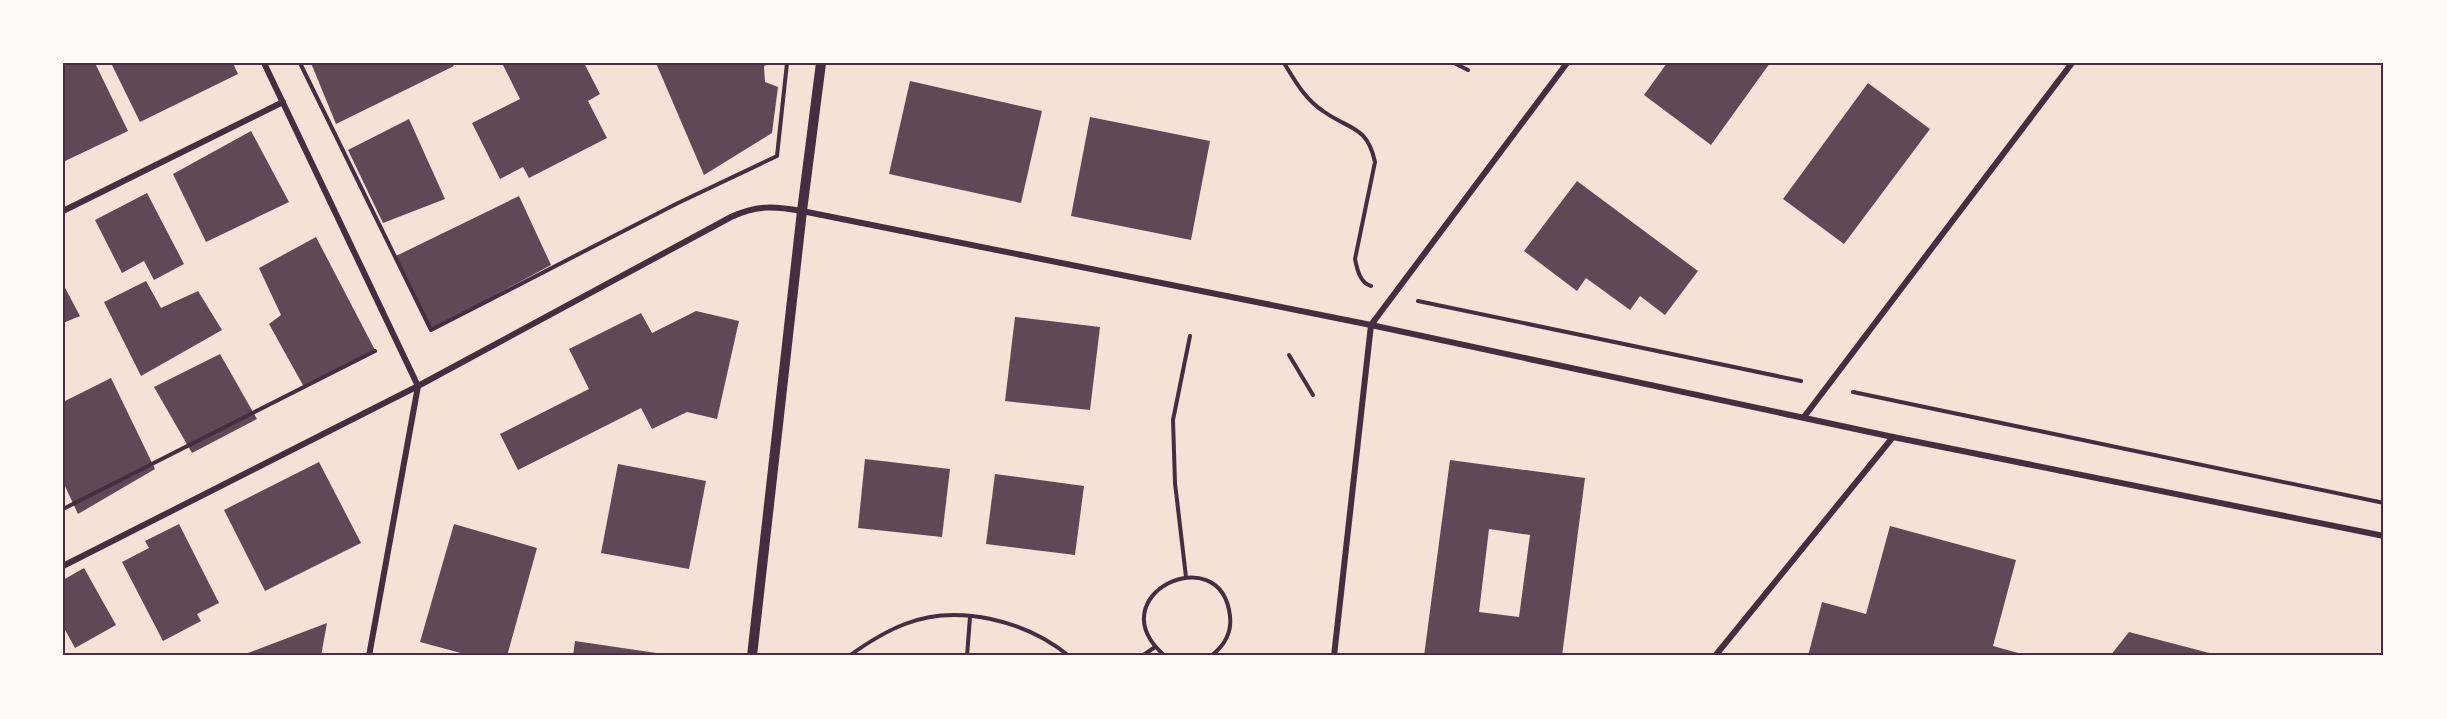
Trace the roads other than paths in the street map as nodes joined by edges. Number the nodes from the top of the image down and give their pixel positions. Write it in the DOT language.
graph roads {
  1 [pos="264,63"];
  2 [pos="822,63"];
  3 [pos="1567,63"];
  4 [pos="2072,63"];
  5 [pos="283,102"];
  6 [pos="63,211"];
  7 [pos="802,211"];
  8 [pos="1371,325"];
  9 [pos="418,386"];
  10 [pos="1804,417"];
  11 [pos="1893,437"];
  12 [pos="2384,536"];
  13 [pos="63,566"];
  14 [pos="369,656"];
  15 [pos="752,656"];
  16 [pos="1334,656"];
  17 [pos="1715,656"];
  1 -- 5 [label="street"];
  2 -- 7 [label="street"];
  3 -- 8 [label="street"];
  4 -- 10 [label="street"];
  5 -- 6 [label="street"];
  5 -- 9 [label="street"];
  7 -- 8 [label="street"];
  7 -- 9 [label="street"];
  7 -- 15 [label="street"];
  8 -- 10 [label="street"];
  8 -- 16 [label="street"];
  9 -- 13 [label="street"];
  9 -- 14 [label="street"];
  10 -- 11 [label="street"];
  11 -- 12 [label="street"];
  11 -- 17 [label="street"];
}
